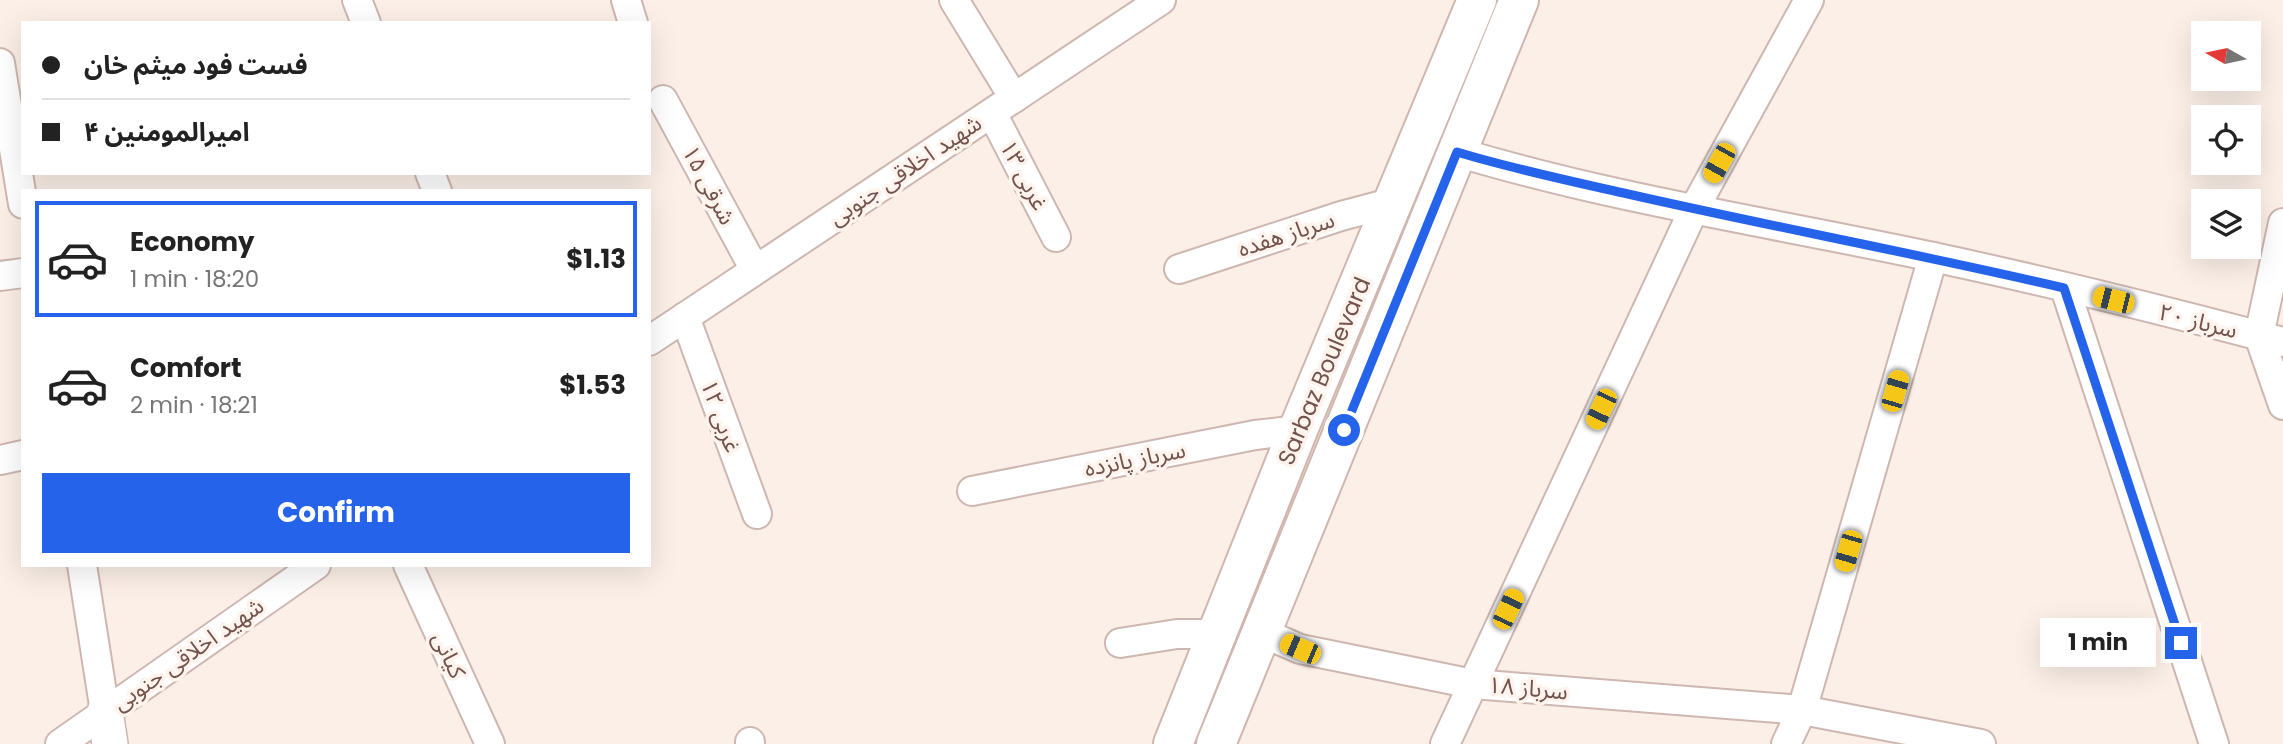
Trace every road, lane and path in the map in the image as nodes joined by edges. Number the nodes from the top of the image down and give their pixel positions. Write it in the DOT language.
graph roads {
  1 [pos="357,0"];
  2 [pos="626,0"];
  3 [pos="954,0"];
  4 [pos="1161,0"];
  5 [pos="1477,0"];
  6 [pos="1520,0"];
  7 [pos="1809,0"];
  8 [pos="365,21"];
  9 [pos="632,21"];
  10 [pos="0,63"];
  11 [pos="663,100"];
  12 [pos="1003,106"];
  13 [pos="1457,152"];
  14 [pos="8,165"];
  15 [pos="21,199"];
  16 [pos="1394,202"];
  17 [pos="1694,209"];
  18 [pos="2283,223"];
  19 [pos="1056,237"];
  20 [pos="1934,257"];
  21 [pos="1179,269"];
  22 [pos="755,270"];
  23 [pos="21,273"];
  24 [pos="0,276"];
  25 [pos="2064,288"];
  26 [pos="685,317"];
  27 [pos="2271,339"];
  28 [pos="651,340"];
  29 [pos="2283,405"];
  30 [pos="1298,430"];
  31 [pos="21,455"];
  32 [pos="0,460"];
  33 [pos="972,491"];
  34 [pos="757,514"];
  35 [pos="82,567"];
  36 [pos="313,567"];
  37 [pos="409,567"];
  38 [pos="1261,632"];
  39 [pos="1217,634"];
  40 [pos="1120,643"];
  41 [pos="1473,684"];
  42 [pos="1802,710"];
  43 [pos="108,728"];
  44 [pos="60,744"];
  45 [pos="490,744"];
  46 [pos="1173,744"];
  47 [pos="1216,744"];
  48 [pos="1445,744"];
  49 [pos="1786,744"];
  50 [pos="1980,744"];
  51 [pos="2214,744"];
  1 -- 8 [label="street"];
  2 -- 9 [label="street"];
  3 -- 12 [label="street, غربی ۱۳"];
  4 -- 12 [label="street, شهید اخلاقی جنوبی"];
  5 -- 16 [label="main road, Sarbaz Boulevard"];
  6 -- 13 [label="main road, Sarbaz Boulevard"];
  7 -- 17 [label="street"];
  10 -- 14 [label="street"];
  11 -- 22 [label="street, شرقی ۱۵"];
  12 -- 19 [label="street, غربی ۱۳"];
  12 -- 22 [label="street, شهید اخلاقی جنوبی"];
  13 -- 17 [label="street, سرباز ۲۰"];
  13 -- 38 [label="main road, Sarbaz Boulevard"];
  14 -- 15 [label="street"];
  16 -- 21 [label="street, سرباز هفده"];
  16 -- 30 [label="main road, Sarbaz Boulevard"];
  17 -- 20 [label="street, سرباز ۲۰"];
  17 -- 41 [label="street"];
  18 -- 27 [label="street"];
  20 -- 25 [label="street, سرباز ۲۰"];
  20 -- 42 [label="street"];
  22 -- 26 [label="street, شهید اخلاقی جنوبی"];
  23 -- 24 [label="street"];
  25 -- 27 [label="street, سرباز ۲۰"];
  25 -- 51 [label="street"];
  26 -- 28 [label="street, شهید اخلاقی جنوبی"];
  26 -- 34 [label="street, غربی ۱۲"];
  27 -- 29 [label="street"];
  30 -- 33 [label="street, سرباز پانزده"];
  30 -- 39 [label="main road, Sarbaz Boulevard"];
  31 -- 32 [label="street"];
  35 -- 43 [label="street"];
  36 -- 43 [label="street, شهید اخلاقی جنوبی"];
  37 -- 45 [label="street, کیانی"];
  38 -- 41 [label="street, سرباز ۱۸"];
  38 -- 47 [label="main road, Sarbaz Boulevard"];
  39 -- 40 [label="street"];
  39 -- 46 [label="main road, Sarbaz Boulevard"];
  41 -- 42 [label="street, سرباز ۱۸"];
  41 -- 48 [label="street"];
  42 -- 49 [label="street"];
  42 -- 50 [label="street, سرباز ۱۸"];
  43 -- 44 [label="street, شهید اخلاقی جنوبی"];
}
